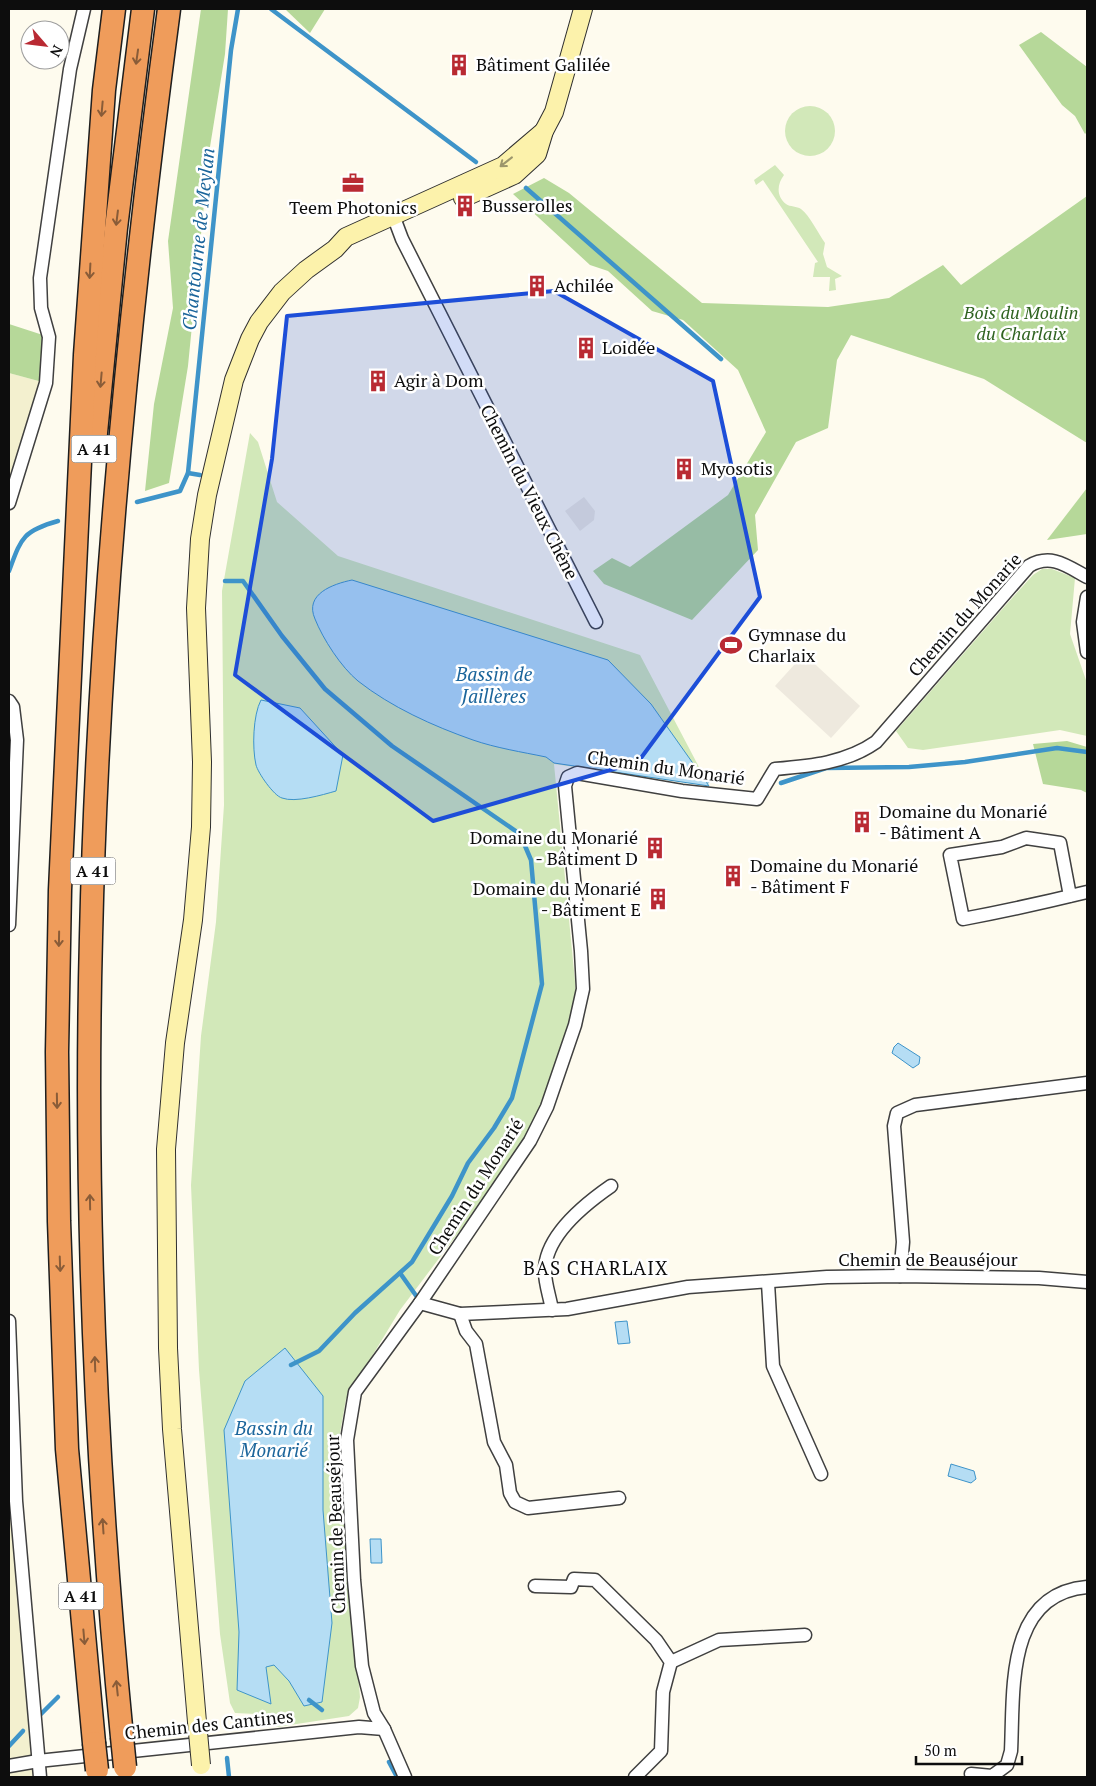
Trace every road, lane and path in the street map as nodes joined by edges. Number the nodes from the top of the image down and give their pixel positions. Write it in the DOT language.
graph roads {
  1 [pos="84,9"];
  2 [pos="114,9"];
  3 [pos="143,9"];
  4 [pos="169,9"];
  5 [pos="583,9"];
  6 [pos="395,220"];
  7 [pos="9,503"];
  8 [pos="1087,576"];
  9 [pos="1087,597"];
  10 [pos="596,622"];
  11 [pos="1087,652"];
  12 [pos="9,701"];
  13 [pos="884,734"];
  14 [pos="60,890"];
  15 [pos="1087,892"];
  16 [pos="1070,896"];
  17 [pos="9,925"];
  18 [pos="1087,1083"];
  19 [pos="610,1186"];
  20 [pos="900,1276"];
  21 [pos="1087,1282"];
  22 [pos="768,1283"];
  23 [pos="420,1303"];
  24 [pos="552,1310"];
  25 [pos="460,1314"];
  26 [pos="9,1321"];
  27 [pos="821,1474"];
  28 [pos="619,1498"];
  29 [pos="535,1586"];
  30 [pos="1087,1588"];
  31 [pos="805,1635"];
  32 [pos="671,1662"];
  33 [pos="384,1729"];
  34 [pos="38,1761"];
  35 [pos="9,1766"];
  36 [pos="201,1771"];
  37 [pos="126,1772"];
  38 [pos="97,1774"];
  39 [pos="971,1774"];
  40 [pos="40,1777"];
  41 [pos="405,1777"];
  42 [pos="635,1777"];
  1 -- 7 [label="street"];
  2 -- 14 [label="highway, one-way"];
  3 -- 14 [label="highway, A 41, one-way"];
  37 -- 4 [label="highway, A 41, one-way, bridge"];
  5 -- 6 [label="main road"];
  6 -- 10 [label="street, Chemin du Vieux Chêne"];
  6 -- 36 [label="main road, bridge"];
  8 -- 13 [label="street, Chemin du Monarie"];
  9 -- 11 [label="street"];
  12 -- 17 [label="street"];
  13 -- 23 [label="street, Chemin du Monarié"];
  14 -- 38 [label="highway, A 41, one-way, bridge"];
  15 -- 16 [label="street"];
  16 -- 16 [label="street"];
  18 -- 20 [label="street"];
  19 -- 24 [label="street"];
  20 -- 21 [label="street, Chemin de Beauséjour"];
  20 -- 22 [label="street, Chemin de Beauséjour"];
  22 -- 24 [label="street, Chemin de Beauséjour"];
  22 -- 27 [label="street"];
  23 -- 25 [label="street, Chemin de Beauséjour"];
  23 -- 33 [label="street, Chemin de Beauséjour"];
  24 -- 25 [label="street, Chemin de Beauséjour"];
  25 -- 28 [label="street"];
  26 -- 34 [label="street"];
  29 -- 32 [label="street"];
  30 -- 39 [label="street"];
  31 -- 32 [label="street"];
  32 -- 42 [label="street"];
  33 -- 34 [label="street, Chemin des Cantines"];
  33 -- 41 [label="street, Chemin de Beauséjour"];
  34 -- 35 [label="street, Chemin des Cantines"];
  34 -- 40 [label="street"];
}
